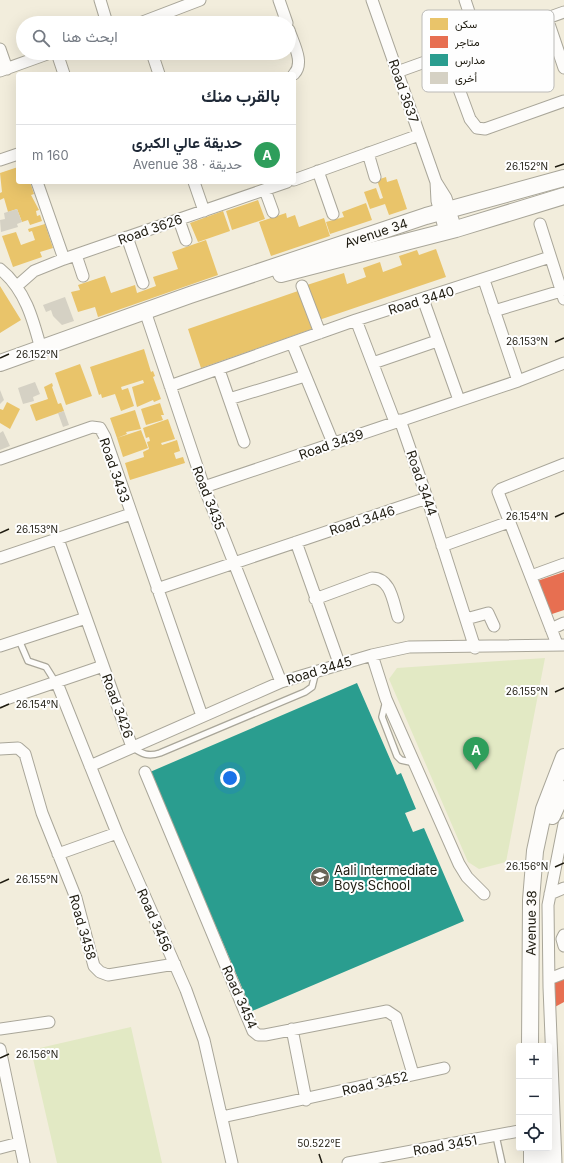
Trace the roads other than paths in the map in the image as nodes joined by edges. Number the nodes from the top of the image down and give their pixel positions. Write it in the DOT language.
graph roads {
  1 [pos="100,0"];
  2 [pos="279,0"];
  3 [pos="372,0"];
  4 [pos="465,0"];
  5 [pos="196,1"];
  6 [pos="468,10"];
  7 [pos="564,12"];
  8 [pos="554,15"];
  9 [pos="105,16"];
  10 [pos="158,16"];
  11 [pos="285,16"];
  12 [pos="554,40"];
  13 [pos="0,49"];
  14 [pos="296,51"];
  15 [pos="31,60"];
  16 [pos="59,60"];
  17 [pos="154,60"];
  18 [pos="422,63"];
  19 [pos="564,68"];
  20 [pos="3,70"];
  21 [pos="63,72"];
  22 [pos="158,72"];
  23 [pos="296,72"];
  24 [pos="397,72"];
  25 [pos="460,92"];
  26 [pos="564,101"];
  27 [pos="419,135"];
  28 [pos="368,153"];
  29 [pos="16,155"];
  30 [pos="0,160"];
  31 [pos="318,171"];
  32 [pos="375,177"];
  33 [pos="564,178"];
  34 [pos="296,179"];
  35 [pos="38,184"];
  36 [pos="195,184"];
  37 [pos="279,184"];
  38 [pos="265,190"];
  39 [pos="564,196"];
  40 [pos="204,211"];
  41 [pos="446,211"];
  42 [pos="273,212"];
  43 [pos="333,214"];
  44 [pos="179,220"];
  45 [pos="540,224"];
  46 [pos="451,231"];
  47 [pos="127,237"];
  48 [pos="186,240"];
  49 [pos="76,254"];
  50 [pos="550,257"];
  51 [pos="64,258"];
  52 [pos="0,269"];
  53 [pos="83,276"];
  54 [pos="484,280"];
  55 [pos="143,283"];
  56 [pos="17,286"];
  57 [pos="302,286"];
  58 [pos="190,295"];
  59 [pos="562,295"];
  60 [pos="423,299"];
  61 [pos="145,311"];
  62 [pos="494,311"];
  63 [pos="356,320"];
  64 [pos="320,333"];
  65 [pos="438,341"];
  66 [pos="292,343"];
  67 [pos="41,349"];
  68 [pos="373,363"];
  69 [pos="564,363"];
  70 [pos="0,364"];
  71 [pos="219,370"];
  72 [pos="305,376"];
  73 [pos="518,380"];
  74 [pos="170,386"];
  75 [pos="229,399"];
  76 [pos="458,400"];
  77 [pos="398,421"];
  78 [pos="244,442"];
  79 [pos="333,443"];
  80 [pos="0,459"];
  81 [pos="564,464"];
  82 [pos="204,487"];
  83 [pos="427,498"];
  84 [pos="131,514"];
  85 [pos="509,522"];
  86 [pos="58,539"];
  87 [pos="296,542"];
  88 [pos="442,546"];
  89 [pos="0,558"];
  90 [pos="234,563"];
  91 [pos="564,564"];
  92 [pos="531,576"];
  93 [pos="157,588"];
  94 [pos="316,599"];
  95 [pos="398,617"];
  96 [pos="86,618"];
  97 [pos="466,619"];
  98 [pos="564,624"];
  99 [pos="494,626"];
  100 [pos="551,629"];
  101 [pos="19,640"];
  102 [pos="560,645"];
  103 [pos="0,646"];
  104 [pos="475,648"];
  105 [pos="372,655"];
  106 [pos="339,663"];
  107 [pos="103,666"];
  108 [pos="316,671"];
  109 [pos="281,682"];
  110 [pos="57,683"];
  111 [pos="0,701"];
  112 [pos="202,716"];
  113 [pos="132,746"];
  114 [pos="0,749"];
  115 [pos="564,757"];
  116 [pos="90,766"];
  117 [pos="145,772"];
  118 [pos="560,786"];
  119 [pos="558,819"];
  120 [pos="117,834"];
  121 [pos="562,847"];
  122 [pos="58,854"];
  123 [pos="564,888"];
  124 [pos="484,894"];
  125 [pos="550,894"];
  126 [pos="175,964"];
  127 [pos="564,973"];
  128 [pos="545,980"];
  129 [pos="49,1022"];
  130 [pos="0,1029"];
  131 [pos="292,1029"];
  132 [pos="530,1043"];
  133 [pos="538,1043"];
  134 [pos="0,1049"];
  135 [pos="444,1068"];
  136 [pos="2,1073"];
  137 [pos="413,1074"];
  138 [pos="306,1100"];
  139 [pos="222,1117"];
  140 [pos="516,1132"];
  141 [pos="496,1136"];
  142 [pos="19,1143"];
  143 [pos="0,1148"];
  144 [pos="535,1155"];
  145 [pos="356,1162"];
  146 [pos="24,1163"];
  147 [pos="232,1163"];
  148 [pos="502,1163"];
  149 [pos="547,1163"];
  150 [pos="556,1163"];
  1 -- 9 [label="street"];
  2 -- 11 [label="street"];
  3 -- 24 [label="street, Road 3637"];
  4 -- 6 [label="street"];
  5 -- 10 [label="street"];
  7 -- 8 [label="street"];
  12 -- 19 [label="street"];
  13 -- 20 [label="street"];
  14 -- 23 [label="street"];
  15 -- 20 [label="street"];
  16 -- 21 [label="street"];
  17 -- 22 [label="street"];
  18 -- 24 [label="street"];
  24 -- 27 [label="street, Road 3637"];
  25 -- 26 [label="street"];
  27 -- 28 [label="street"];
  27 -- 41 [label="street, Road 3637"];
  28 -- 31 [label="street"];
  28 -- 32 [label="street"];
  29 -- 30 [label="street"];
  31 -- 34 [label="street"];
  31 -- 43 [label="street"];
  33 -- 41 [label="street, Avenue 34"];
  35 -- 51 [label="street"];
  36 -- 40 [label="street"];
  37 -- 38 [label="street, Road 3626"];
  38 -- 40 [label="street, Road 3626"];
  38 -- 42 [label="street"];
  39 -- 46 [label="street, Avenue 34"];
  40 -- 44 [label="street, Road 3626"];
  41 -- 46 [label="street, Road 3637"];
  41 -- 58 [label="street, Avenue 34"];
  44 -- 47 [label="street, Road 3626"];
  44 -- 48 [label="street"];
  45 -- 50 [label="street"];
  46 -- 58 [label="street, Avenue 34"];
  47 -- 49 [label="street, Road 3626"];
  47 -- 55 [label="street"];
  49 -- 51 [label="street, Road 3626"];
  49 -- 53 [label="street"];
  50 -- 54 [label="street, Road 3440"];
  50 -- 59 [label="street"];
  51 -- 56 [label="street, Road 3626"];
  52 -- 56 [label="street"];
  54 -- 60 [label="street, Road 3440"];
  54 -- 62 [label="street"];
  56 -- 67 [label="street"];
  57 -- 64 [label="street"];
  58 -- 61 [label="street, Avenue 34"];
  59 -- 62 [label="street"];
  60 -- 63 [label="street, Road 3440"];
  60 -- 65 [label="street"];
  61 -- 67 [label="street, Avenue 34"];
  61 -- 74 [label="street, Road 3435"];
  62 -- 73 [label="street"];
  63 -- 64 [label="street, Road 3440"];
  63 -- 68 [label="street, Road 3444"];
  64 -- 66 [label="street, Road 3440"];
  65 -- 68 [label="street"];
  65 -- 76 [label="street"];
  66 -- 71 [label="street, Road 3440"];
  66 -- 72 [label="street"];
  67 -- 70 [label="street, Avenue 34"];
  68 -- 77 [label="street, Road 3444"];
  69 -- 73 [label="street, Road 3439"];
  71 -- 74 [label="street, Road 3440"];
  71 -- 75 [label="street"];
  72 -- 75 [label="street"];
  72 -- 79 [label="street"];
  73 -- 76 [label="street, Road 3439"];
  74 -- 82 [label="street, Road 3435"];
  75 -- 78 [label="street"];
  76 -- 77 [label="street, Road 3439"];
  77 -- 79 [label="street, Road 3439"];
  77 -- 83 [label="street, Road 3444"];
  79 -- 82 [label="street, Road 3439"];
  80 -- 84 [label="street, Road 3433"];
  81 -- 85 [label="street"];
  82 -- 90 [label="street, Road 3435"];
  83 -- 87 [label="street, Road 3446"];
  83 -- 88 [label="street, Road 3444"];
  84 -- 86 [label="street"];
  84 -- 93 [label="street, Road 3433"];
  85 -- 88 [label="street"];
  85 -- 92 [label="street"];
  86 -- 89 [label="street"];
  86 -- 96 [label="street, Road 3426"];
  87 -- 90 [label="street, Road 3446"];
  87 -- 94 [label="street"];
  88 -- 97 [label="street, Road 3444"];
  90 -- 93 [label="street"];
  90 -- 109 [label="street, Road 3435"];
  91 -- 92 [label="street"];
  92 -- 100 [label="street"];
  93 -- 112 [label="street, Road 3433"];
  94 -- 95 [label="street"];
  94 -- 106 [label="street"];
  96 -- 101 [label="street"];
  96 -- 107 [label="street, Road 3426"];
  97 -- 99 [label="street"];
  97 -- 104 [label="street, Road 3444"];
  98 -- 100 [label="street"];
  100 -- 102 [label="street"];
  101 -- 103 [label="street"];
  101 -- 110 [label="lane"];
  102 -- 104 [label="street, Road 3445"];
  104 -- 105 [label="street, Road 3445"];
  105 -- 106 [label="street, Road 3445"];
  105 -- 124 [label="street"];
  106 -- 108 [label="street, Road 3445"];
  107 -- 110 [label="street, Road 3426"];
  107 -- 113 [label="street, Road 3426"];
  108 -- 109 [label="street, Road 3445"];
  108 -- 113 [label="lane"];
  109 -- 112 [label="street, Road 3445"];
  110 -- 111 [label="street, Road 3426"];
  110 -- 116 [label="street, Road 3456"];
  112 -- 113 [label="street, Road 3445"];
  113 -- 116 [label="street, Road 3445"];
  114 -- 122 [label="street, Road 3458"];
  115 -- 118 [label="street, Avenue 38"];
  116 -- 120 [label="street, Road 3456"];
  117 -- 131 [label="street, Road 3454"];
  118 -- 119 [label="street, Avenue 38"];
  118 -- 132 [label="street, Avenue 38"];
  119 -- 121 [label="street"];
  119 -- 121 [label="street"];
  119 -- 128 [label="street, Avenue 38"];
  120 -- 122 [label="street"];
  120 -- 126 [label="street, Road 3456"];
  121 -- 125 [label="street"];
  122 -- 126 [label="street, Road 3458"];
  123 -- 125 [label="street"];
  125 -- 128 [label="street"];
  126 -- 139 [label="street, Road 3456"];
  127 -- 128 [label="street"];
  128 -- 133 [label="street, Avenue 38"];
  128 -- 150 [label="street"];
  129 -- 130 [label="street"];
  131 -- 137 [label="street, Road 3454"];
  131 -- 138 [label="street"];
  134 -- 136 [label="street"];
  135 -- 137 [label="street, Road 3452"];
  136 -- 142 [label="street"];
  137 -- 138 [label="street, Road 3452"];
  138 -- 139 [label="street, Road 3452"];
  139 -- 147 [label="street, Road 3456"];
  140 -- 141 [label="street, Road 3451"];
  141 -- 145 [label="street, Road 3451"];
  141 -- 148 [label="lane"];
  142 -- 143 [label="street"];
  142 -- 146 [label="street"];
  144 -- 149 [label="street"];
}
